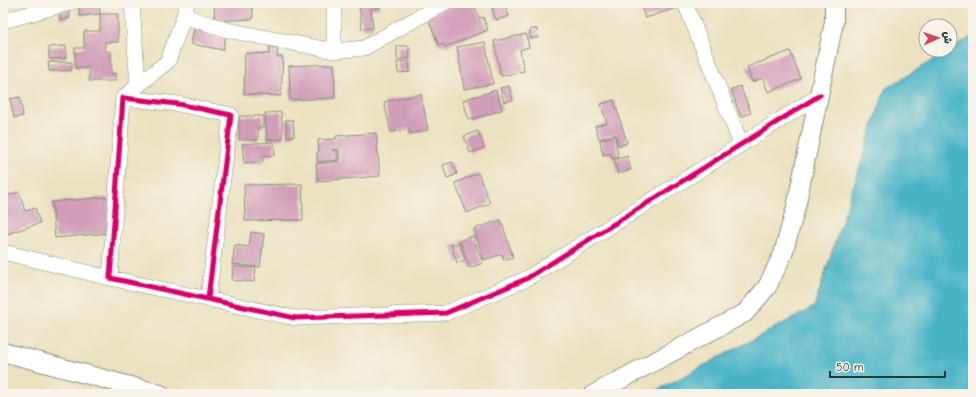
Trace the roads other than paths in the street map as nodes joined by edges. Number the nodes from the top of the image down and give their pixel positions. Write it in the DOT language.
graph roads {
  1 [pos="69,3"];
  2 [pos="132,3"];
  3 [pos="334,3"];
  4 [pos="444,3"];
  5 [pos="685,3"];
  6 [pos="834,3"];
  7 [pos="186,10"];
  8 [pos="3,21"];
  9 [pos="334,51"];
  10 [pos="138,85"];
  11 [pos="820,95"];
  12 [pos="123,98"];
  13 [pos="741,144"];
  14 [pos="3,252"];
  15 [pos="110,278"];
  16 [pos="208,298"];
  17 [pos="3,352"];
  18 [pos="160,394"];
  19 [pos="594,394"];
  1 -- 8 [label="street"];
  2 -- 10 [label="street"];
  3 -- 9 [label="street"];
  4 -- 9 [label="street"];
  5 -- 13 [label="street"];
  6 -- 11 [label="street"];
  7 -- 9 [label="street"];
  7 -- 10 [label="street"];
  10 -- 12 [label="street"];
  11 -- 13 [label="street"];
  11 -- 19 [label="street"];
  12 -- 15 [label="street"];
  12 -- 16 [label="street"];
  13 -- 16 [label="street"];
  14 -- 15 [label="street"];
  15 -- 16 [label="street"];
  17 -- 18 [label="street"];
}
